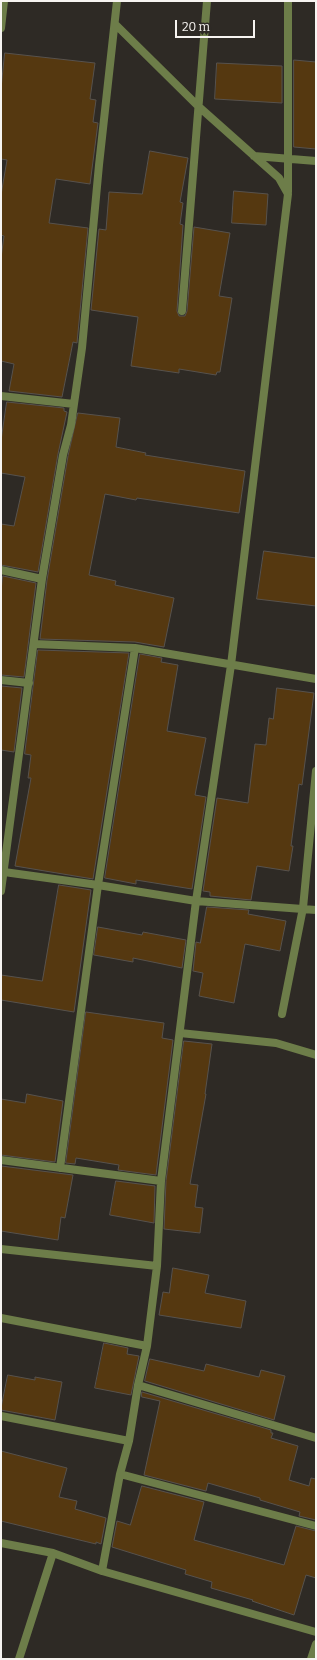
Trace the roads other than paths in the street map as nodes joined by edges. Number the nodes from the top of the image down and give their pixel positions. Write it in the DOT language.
graph roads {
  1 [pos="4,1"];
  2 [pos="117,1"];
  3 [pos="207,1"];
  4 [pos="288,1"];
  5 [pos="116,25"];
  6 [pos="1,28"];
  7 [pos="198,106"];
  8 [pos="254,156"];
  9 [pos="287,158"];
  10 [pos="316,161"];
  11 [pos="288,194"];
  12 [pos="182,311"];
  13 [pos="1,396"];
  14 [pos="74,404"];
  15 [pos="1,570"];
  16 [pos="42,579"];
  17 [pos="34,644"];
  18 [pos="135,648"];
  19 [pos="231,665"];
  20 [pos="316,679"];
  21 [pos="1,680"];
  22 [pos="29,683"];
  23 [pos="316,771"];
  24 [pos="4,844"];
  25 [pos="4,872"];
  26 [pos="98,885"];
  27 [pos="1,891"];
  28 [pos="196,901"];
  29 [pos="303,908"];
  30 [pos="316,910"];
  31 [pos="282,1014"];
  32 [pos="180,1033"];
  33 [pos="316,1055"];
  34 [pos="1,1160"];
  35 [pos="60,1168"];
  36 [pos="161,1181"];
  37 [pos="1,1249"];
  38 [pos="157,1266"];
  39 [pos="1,1318"];
  40 [pos="147,1346"];
  41 [pos="138,1384"];
  42 [pos="1,1416"];
  43 [pos="316,1438"];
  44 [pos="129,1440"];
  45 [pos="120,1474"];
  46 [pos="316,1526"];
  47 [pos="1,1543"];
  48 [pos="53,1553"];
  49 [pos="102,1571"];
  50 [pos="316,1632"];
  51 [pos="316,1644"];
  52 [pos="19,1659"];
  53 [pos="311,1659"];
  1 -- 6 [label="street"];
  2 -- 5 [label="street"];
  3 -- 7 [label="street"];
  4 -- 9 [label="street"];
  5 -- 7 [label="street"];
  5 -- 14 [label="street"];
  7 -- 8 [label="street"];
  7 -- 12 [label="street"];
  8 -- 9 [label="street"];
  8 -- 11 [label="street"];
  9 -- 10 [label="street"];
  9 -- 11 [label="street"];
  11 -- 19 [label="street"];
  13 -- 14 [label="street"];
  14 -- 16 [label="street"];
  15 -- 16 [label="street"];
  16 -- 17 [label="street"];
  17 -- 18 [label="street"];
  17 -- 22 [label="street"];
  18 -- 19 [label="street"];
  18 -- 26 [label="street"];
  19 -- 20 [label="street"];
  19 -- 28 [label="street"];
  21 -- 22 [label="street"];
  22 -- 24 [label="street"];
  23 -- 29 [label="street"];
  24 -- 25 [label="street"];
  25 -- 26 [label="street"];
  25 -- 27 [label="street"];
  26 -- 28 [label="street"];
  26 -- 35 [label="street"];
  28 -- 29 [label="street"];
  28 -- 32 [label="street"];
  29 -- 30 [label="street"];
  29 -- 31 [label="street"];
  32 -- 33 [label="street"];
  32 -- 36 [label="street"];
  34 -- 35 [label="street"];
  35 -- 36 [label="street"];
  36 -- 38 [label="street"];
  37 -- 38 [label="street"];
  38 -- 40 [label="street"];
  39 -- 40 [label="street"];
  40 -- 41 [label="street"];
  41 -- 43 [label="street"];
  41 -- 44 [label="street"];
  42 -- 44 [label="street"];
  44 -- 45 [label="street"];
  45 -- 46 [label="street"];
  45 -- 49 [label="street"];
  47 -- 48 [label="street"];
  48 -- 49 [label="street"];
  48 -- 52 [label="street"];
  49 -- 50 [label="street"];
  51 -- 53 [label="street"];
}
